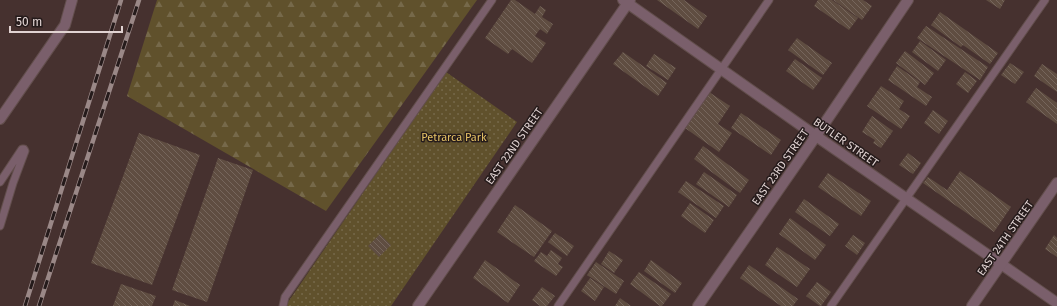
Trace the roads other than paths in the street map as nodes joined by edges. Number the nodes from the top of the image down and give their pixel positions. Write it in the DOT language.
graph roads {
  1 [pos="72,0"];
  2 [pos="492,0"];
  3 [pos="769,0"];
  4 [pos="908,0"];
  5 [pos="1045,0"];
  6 [pos="627,1"];
  7 [pos="722,70"];
  8 [pos="0,118"];
  9 [pos="816,136"];
  10 [pos="0,182"];
  11 [pos="1057,183"];
  12 [pos="906,198"];
  13 [pos="0,226"];
  14 [pos="1001,264"];
  15 [pos="1057,304"];
  16 [pos="283,306"];
  17 [pos="418,306"];
  18 [pos="558,306"];
  19 [pos="698,306"];
  20 [pos="831,306"];
  21 [pos="972,306"];
  1 -- 8 [label="street"];
  2 -- 16 [label="lane"];
  3 -- 7 [label="lane"];
  4 -- 9 [label="street, EAST 23RD STREET"];
  5 -- 12 [label="lane"];
  6 -- 7 [label="street, BUTLER STREET"];
  6 -- 17 [label="street, EAST 22ND STREET"];
  7 -- 9 [label="street, BUTLER STREET"];
  7 -- 18 [label="lane"];
  9 -- 12 [label="street, BUTLER STREET"];
  9 -- 19 [label="street, EAST 23RD STREET"];
  10 -- 13 [label="lane"];
  11 -- 14 [label="street, EAST 24TH STREET"];
  12 -- 14 [label="street, BUTLER STREET"];
  12 -- 20 [label="lane"];
  14 -- 15 [label="street, BUTLER STREET"];
  14 -- 21 [label="street, EAST 24TH STREET"];
}
